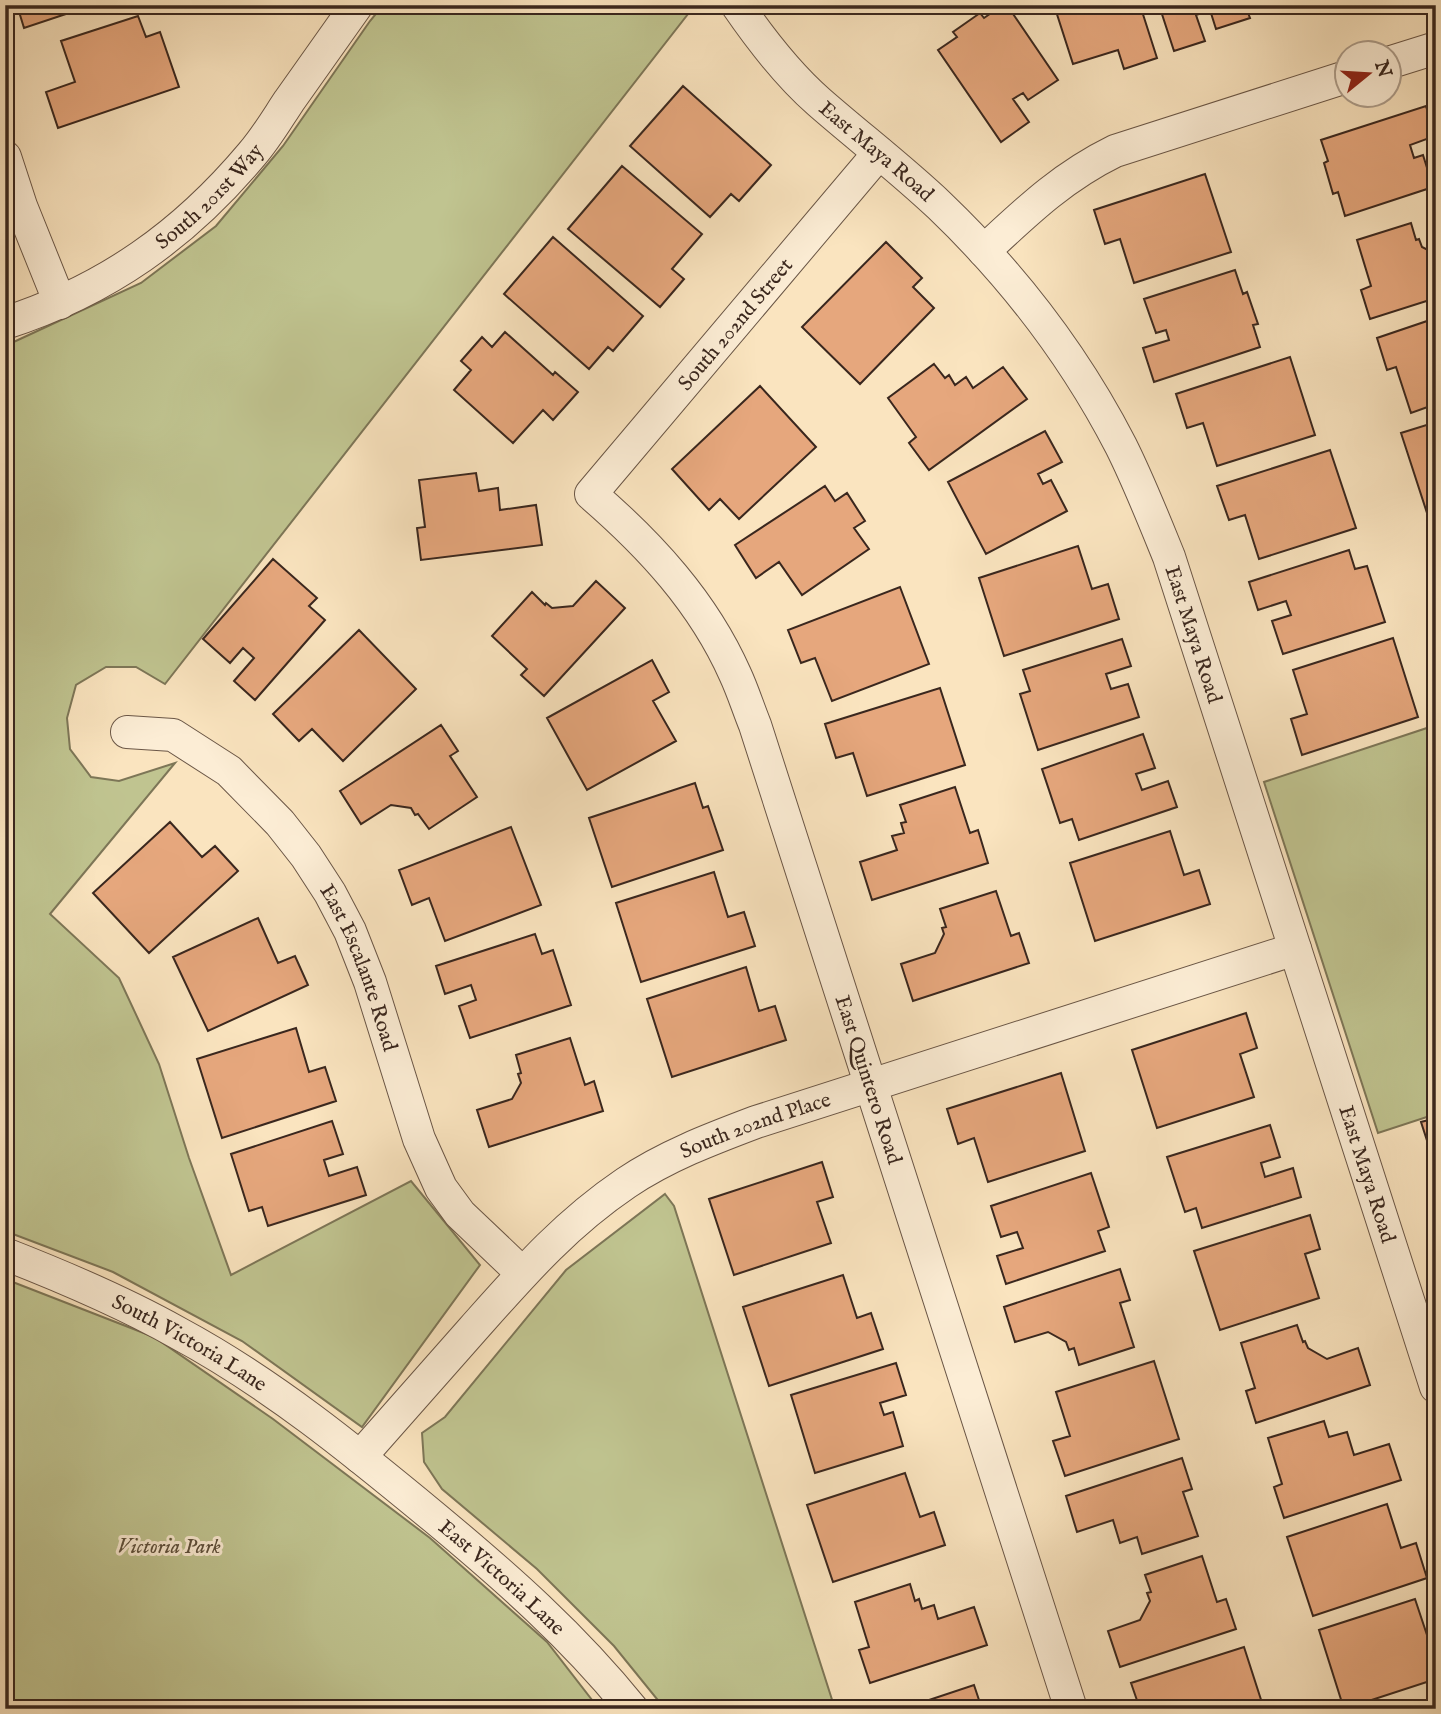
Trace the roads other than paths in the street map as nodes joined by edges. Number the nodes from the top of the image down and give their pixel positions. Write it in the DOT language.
graph roads {
  1 [pos="357,5"];
  2 [pos="737,5"];
  3 [pos="1436,48"];
  4 [pos="1402,59"];
  5 [pos="1332,81"];
  6 [pos="879,153"];
  7 [pos="5,157"];
  8 [pos="984,251"];
  9 [pos="60,303"];
  10 [pos="5,323"];
  11 [pos="591,494"];
  12 [pos="127,732"];
  13 [pos="1295,949"];
  14 [pos="871,1085"];
  15 [pos="5,1254"];
  16 [pos="522,1272"];
  17 [pos="1436,1387"];
  18 [pos="360,1457"];
  19 [pos="632,1709"];
  20 [pos="1070,1709"];
  1 -- 9 [label="street, South 201st Way"];
  2 -- 6 [label="street, East Maya Road"];
  3 -- 4 [label="street"];
  5 -- 8 [label="street"];
  6 -- 8 [label="street, East Maya Road"];
  6 -- 11 [label="street, South 202nd Street"];
  7 -- 9 [label="street"];
  8 -- 13 [label="street, East Maya Road"];
  9 -- 10 [label="street, South 201st Way"];
  11 -- 14 [label="street, East Quintero Road"];
  12 -- 16 [label="street, East Escalante Road"];
  13 -- 14 [label="street, South 202nd Place"];
  13 -- 17 [label="street, East Maya Road"];
  14 -- 16 [label="street, South 202nd Place"];
  14 -- 20 [label="street, East Quintero Road"];
  15 -- 18 [label="street, South Victoria Lane"];
  16 -- 18 [label="street, South 202nd Place"];
  18 -- 19 [label="street, East Victoria Lane"];
}
